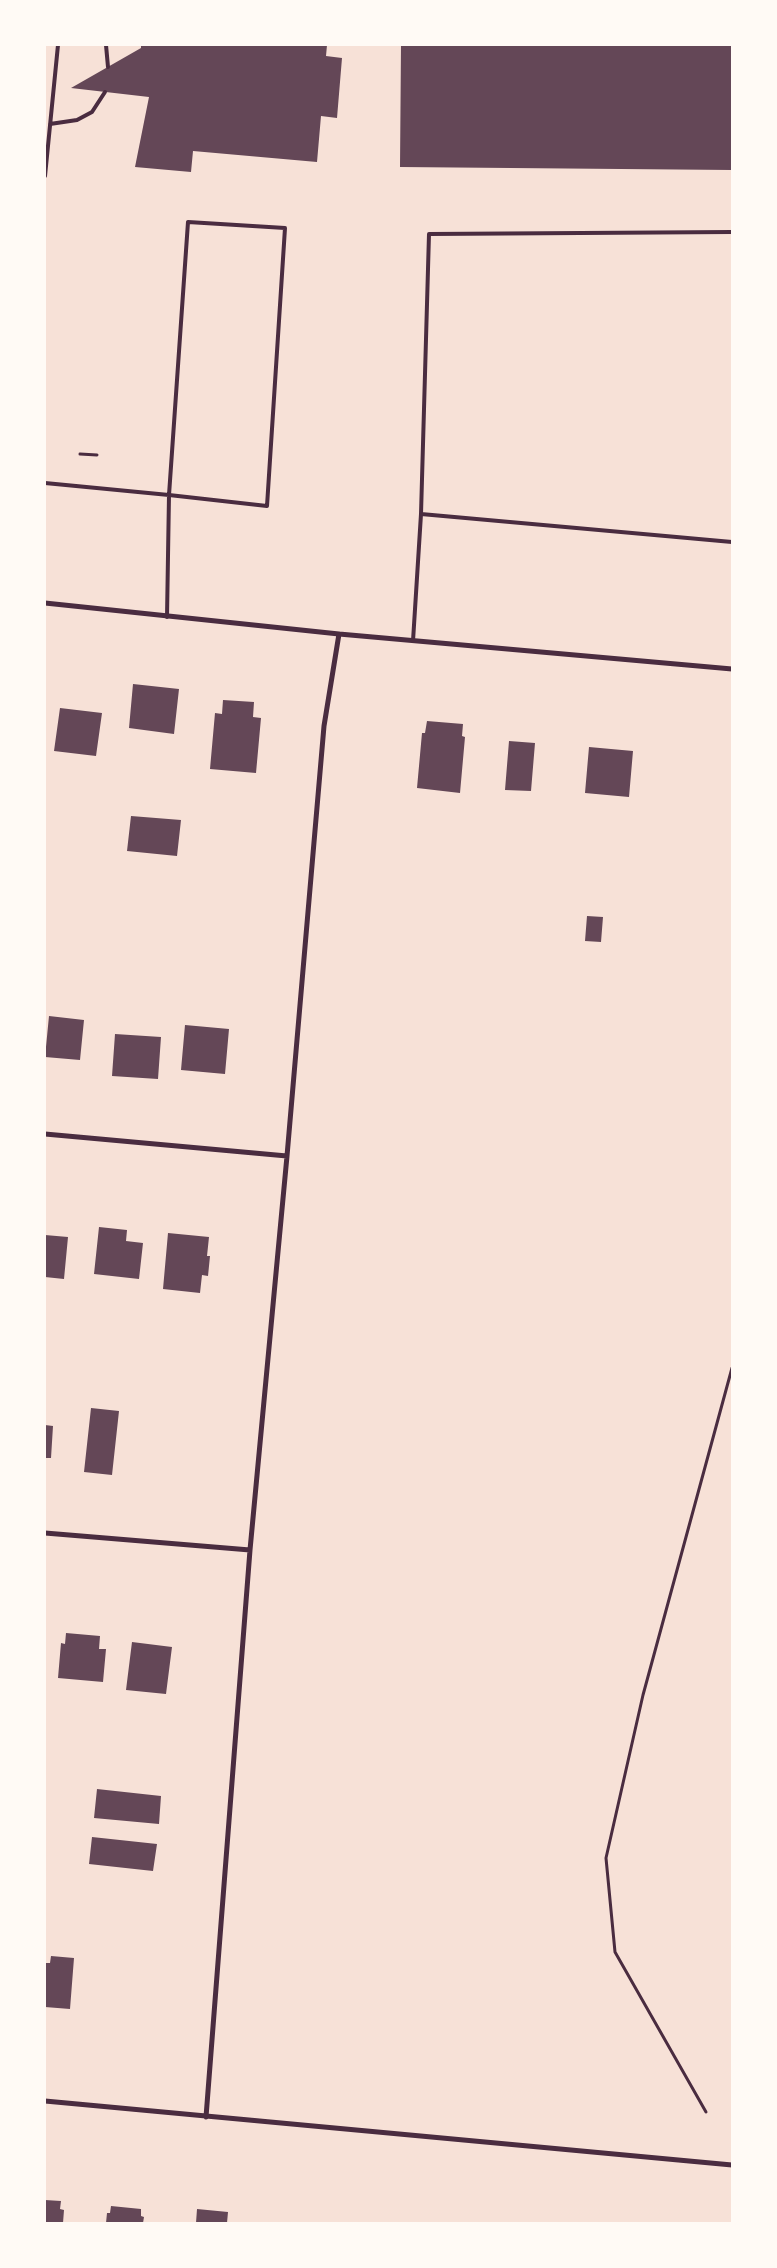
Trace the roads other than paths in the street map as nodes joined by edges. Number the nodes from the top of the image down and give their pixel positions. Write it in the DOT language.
graph roads {
  1 [pos="58,45"];
  2 [pos="106,45"];
  3 [pos="108,67"];
  4 [pos="105,92"];
  5 [pos="50,124"];
  6 [pos="45,176"];
  7 [pos="732,232"];
  8 [pos="45,482"];
  9 [pos="169,495"];
  10 [pos="421,514"];
  11 [pos="732,542"];
  12 [pos="45,604"];
  13 [pos="167,617"];
  14 [pos="339,634"];
  15 [pos="413,641"];
  16 [pos="732,669"];
  17 [pos="45,1134"];
  18 [pos="288,1156"];
  19 [pos="45,1533"];
  20 [pos="250,1550"];
  21 [pos="45,2101"];
  22 [pos="206,2117"];
  23 [pos="732,2165"];
  1 -- 5 [label="lane"];
  2 -- 3 [label="lane"];
  4 -- 5 [label="lane"];
  5 -- 6 [label="lane"];
  7 -- 10 [label="lane"];
  8 -- 9 [label="lane"];
  9 -- 9 [label="lane"];
  9 -- 13 [label="lane"];
  10 -- 11 [label="lane"];
  10 -- 15 [label="lane"];
  12 -- 13 [label="street"];
  13 -- 14 [label="street"];
  14 -- 15 [label="street"];
  14 -- 18 [label="street"];
  15 -- 16 [label="street"];
  17 -- 18 [label="street"];
  18 -- 20 [label="street"];
  19 -- 20 [label="street"];
  20 -- 22 [label="street"];
  21 -- 22 [label="street"];
  22 -- 23 [label="street"];
}
